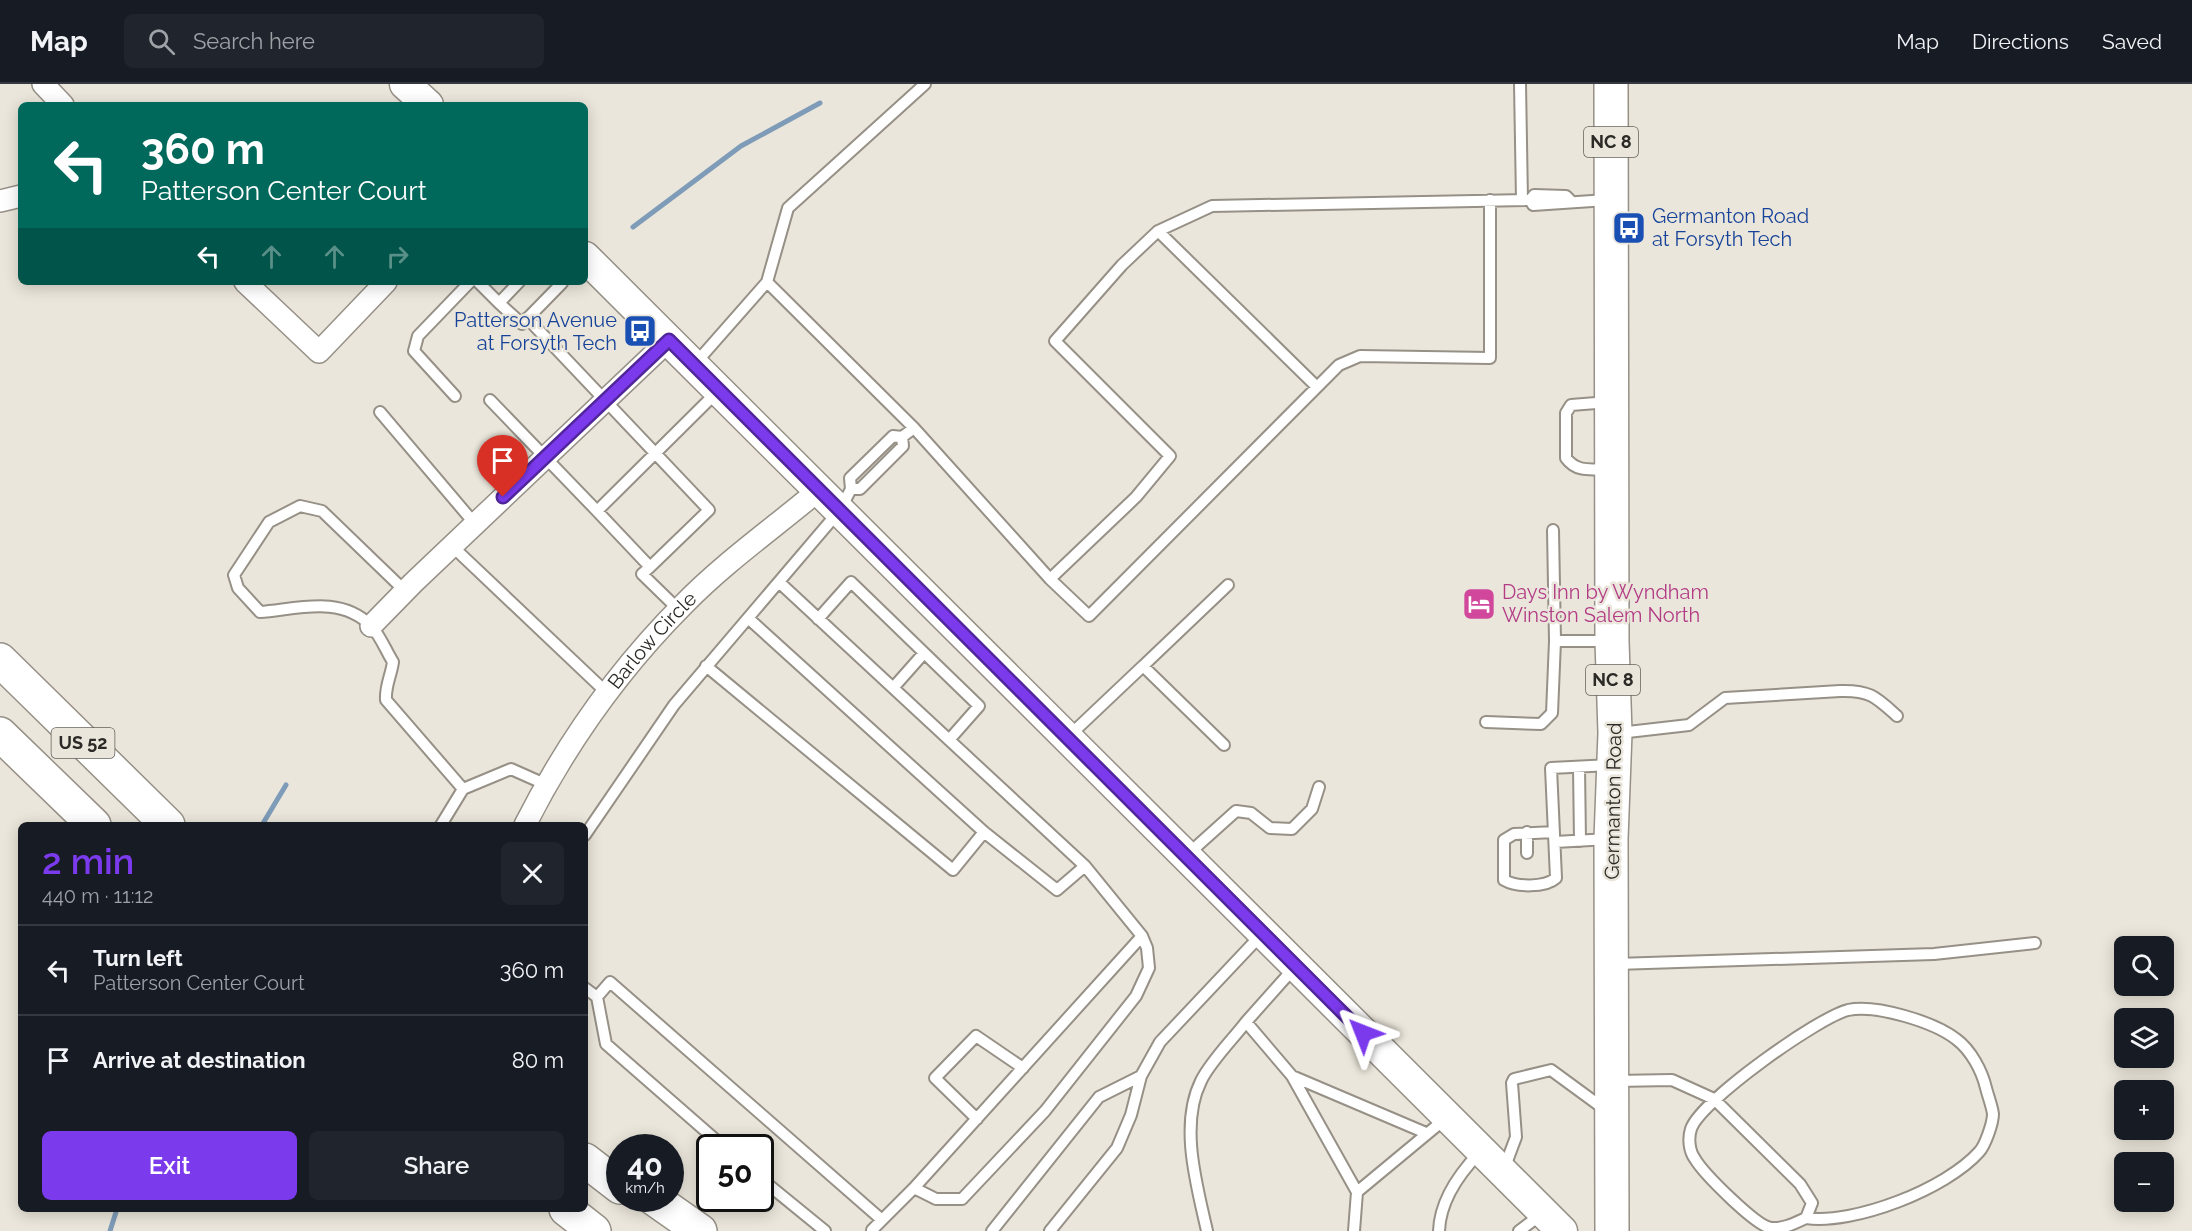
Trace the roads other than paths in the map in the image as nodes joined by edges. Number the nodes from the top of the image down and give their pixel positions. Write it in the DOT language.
graph roads {
  1 [pos="43,84"];
  2 [pos="405,84"];
  3 [pos="925,84"];
  4 [pos="1520,84"];
  5 [pos="1611,84"];
  6 [pos="60,102"];
  7 [pos="425,102"];
  8 [pos="18,197"];
  9 [pos="1526,200"];
  10 [pos="1611,200"];
  11 [pos="0,201"];
  12 [pos="1490,201"];
  13 [pos="1158,231"];
  14 [pos="588,260"];
  15 [pos="766,282"];
  16 [pos="248,285"];
  17 [pos="383,285"];
  18 [pos="467,285"];
  19 [pos="481,285"];
  20 [pos="516,285"];
  21 [pos="560,285"];
  22 [pos="500,303"];
  23 [pos="527,318"];
  24 [pos="669,340"];
  25 [pos="694,365"];
  26 [pos="1317,387"];
  27 [pos="719,390"];
  28 [pos="455,396"];
  29 [pos="490,400"];
  30 [pos="604,401"];
  31 [pos="1611,402"];
  32 [pos="380,412"];
  33 [pos="914,428"];
  34 [pos="656,453"];
  35 [pos="545,457"];
  36 [pos="1611,469"];
  37 [pos="820,489"];
  38 [pos="846,500"];
  39 [pos="597,511"];
  40 [pos="475,524"];
  41 [pos="1553,530"];
  42 [pos="452,546"];
  43 [pos="650,567"];
  44 [pos="1050,579"];
  45 [pos="780,584"];
  46 [pos="1228,585"];
  47 [pos="405,591"];
  48 [pos="679,610"];
  49 [pos="748,618"];
  50 [pos="818,619"];
  51 [pos="371,626"];
  52 [pos="1555,641"];
  53 [pos="1612,641"];
  54 [pos="924,653"];
  55 [pos="0,660"];
  56 [pos="706,666"];
  57 [pos="1143,666"];
  58 [pos="893,688"];
  59 [pos="607,693"];
  60 [pos="1897,716"];
  61 [pos="1486,722"];
  62 [pos="0,734"];
  63 [pos="1068,738"];
  64 [pos="949,740"];
  65 [pos="1224,745"];
  66 [pos="1615,749"];
  67 [pos="1580,767"];
  68 [pos="547,785"];
  69 [pos="1319,787"];
  70 [pos="463,789"];
  71 [pos="91,822"];
  72 [pos="165,822"];
  73 [pos="443,822"];
  74 [pos="527,822"];
  75 [pos="588,831"];
  76 [pos="984,832"];
  77 [pos="1527,832"];
  78 [pos="1555,837"];
  79 [pos="1595,840"];
  80 [pos="1527,853"];
  81 [pos="1186,855"];
  82 [pos="1084,866"];
  83 [pos="1528,873"];
  84 [pos="1528,884"];
  85 [pos="1263,932"];
  86 [pos="1142,936"];
  87 [pos="2035,943"];
  88 [pos="1612,964"];
  89 [pos="1295,966"];
  90 [pos="588,990"];
  91 [pos="597,997"];
  92 [pos="1246,1022"];
  93 [pos="1023,1068"];
  94 [pos="1141,1076"];
  95 [pos="1292,1076"];
  96 [pos="1612,1081"];
  97 [pos="1714,1099"];
  98 [pos="1612,1115"];
  99 [pos="977,1119"];
  100 [pos="1437,1125"];
  101 [pos="709,1134"];
  102 [pos="1482,1150"];
  103 [pos="1503,1172"];
  104 [pos="914,1188"];
  105 [pos="774,1189"];
  106 [pos="1357,1192"];
  107 [pos="570,1212"];
  108 [pos="652,1212"];
  109 [pos="673,1212"];
  110 [pos="1806,1218"];
  111 [pos="882,1220"];
  112 [pos="1553,1222"];
  113 [pos="594,1231"];
  114 [pos="676,1231"];
  115 [pos="700,1231"];
  116 [pos="825,1231"];
  117 [pos="871,1231"];
  118 [pos="992,1231"];
  119 [pos="1050,1231"];
  120 [pos="1207,1231"];
  121 [pos="1354,1231"];
  122 [pos="1439,1231"];
  123 [pos="1519,1231"];
  124 [pos="1612,1231"];
  1 -- 6 [label="street"];
  2 -- 7 [label="main road"];
  3 -- 15 [label="lane"];
  4 -- 9 [label="lane"];
  5 -- 10 [label="main road, Germanton Road / NC 8"];
  8 -- 11 [label="street"];
  9 -- 10 [label="lane"];
  9 -- 12 [label="lane"];
  10 -- 31 [label="main road, Germanton Road / NC 8"];
  12 -- 13 [label="lane"];
  12 -- 26 [label="lane"];
  13 -- 26 [label="lane"];
  13 -- 44 [label="lane"];
  14 -- 24 [label="main road"];
  15 -- 25 [label="lane"];
  15 -- 33 [label="lane"];
  16 -- 17 [label="street"];
  18 -- 28 [label="lane"];
  19 -- 22 [label="lane"];
  20 -- 22 [label="lane"];
  21 -- 23 [label="lane"];
  22 -- 23 [label="lane"];
  23 -- 30 [label="lane"];
  24 -- 25 [label="main road"];
  24 -- 30 [label="street"];
  25 -- 27 [label="main road"];
  26 -- 44 [label="lane"];
  27 -- 34 [label="lane"];
  27 -- 37 [label="main road"];
  29 -- 35 [label="lane"];
  30 -- 34 [label="lane"];
  30 -- 35 [label="street"];
  31 -- 36 [label="main road, Germanton Road / NC 8"];
  31 -- 36 [label="lane"];
  32 -- 40 [label="lane"];
  33 -- 38 [label="lane"];
  33 -- 44 [label="lane"];
  34 -- 39 [label="lane"];
  34 -- 43 [label="lane"];
  35 -- 39 [label="lane"];
  35 -- 40 [label="street"];
  36 -- 53 [label="main road, Germanton Road / NC 8"];
  37 -- 38 [label="main road"];
  37 -- 48 [label="street, Barlow Circle"];
  38 -- 45 [label="lane"];
  38 -- 63 [label="main road"];
  39 -- 43 [label="lane"];
  40 -- 42 [label="street"];
  41 -- 52 [label="lane"];
  42 -- 47 [label="street"];
  42 -- 59 [label="lane"];
  43 -- 48 [label="lane"];
  45 -- 49 [label="lane"];
  45 -- 50 [label="lane"];
  46 -- 57 [label="lane"];
  47 -- 51 [label="street"];
  47 -- 51 [label="lane"];
  48 -- 59 [label="street, Barlow Circle"];
  49 -- 56 [label="lane"];
  49 -- 76 [label="lane"];
  50 -- 54 [label="lane"];
  50 -- 58 [label="lane"];
  51 -- 70 [label="lane"];
  52 -- 53 [label="lane"];
  52 -- 61 [label="lane"];
  53 -- 66 [label="main road, Germanton Road / NC 8"];
  54 -- 58 [label="lane"];
  54 -- 64 [label="lane"];
  55 -- 72 [label="main road, US 52"];
  56 -- 75 [label="lane"];
  56 -- 76 [label="lane"];
  57 -- 63 [label="lane"];
  57 -- 65 [label="lane"];
  58 -- 64 [label="lane"];
  59 -- 68 [label="street, Barlow Circle"];
  60 -- 66 [label="lane"];
  62 -- 71 [label="main road, US 52"];
  63 -- 81 [label="main road"];
  64 -- 82 [label="lane"];
  66 -- 67 [label="lane"];
  66 -- 79 [label="main road, Germanton Road / NC 8"];
  67 -- 78 [label="lane"];
  67 -- 79 [label="lane"];
  68 -- 70 [label="lane"];
  68 -- 74 [label="street, Barlow Circle"];
  69 -- 81 [label="lane"];
  70 -- 73 [label="lane"];
  76 -- 82 [label="lane"];
  77 -- 78 [label="lane"];
  77 -- 80 [label="lane"];
  77 -- 84 [label="lane"];
  78 -- 79 [label="lane"];
  78 -- 84 [label="lane"];
  79 -- 88 [label="main road, Germanton Road / NC 8"];
  81 -- 85 [label="main road"];
  82 -- 86 [label="lane"];
  83 -- 84 [label="lane"];
  85 -- 89 [label="main road"];
  85 -- 94 [label="lane"];
  86 -- 93 [label="lane"];
  86 -- 104 [label="lane"];
  87 -- 88 [label="lane"];
  88 -- 96 [label="main road, Germanton Road / NC 8"];
  89 -- 92 [label="lane"];
  89 -- 100 [label="main road"];
  90 -- 91 [label="lane"];
  91 -- 101 [label="lane"];
  91 -- 111 [label="lane"];
  92 -- 95 [label="lane"];
  92 -- 120 [label="lane"];
  93 -- 99 [label="lane"];
  93 -- 99 [label="lane"];
  94 -- 118 [label="lane"];
  94 -- 119 [label="lane"];
  95 -- 100 [label="lane"];
  95 -- 106 [label="lane"];
  96 -- 97 [label="lane"];
  96 -- 98 [label="main road, Germanton Road / NC 8"];
  97 -- 110 [label="lane"];
  97 -- 110 [label="lane"];
  97 -- 110 [label="lane"];
  98 -- 103 [label="lane"];
  98 -- 124 [label="main road, Germanton Road / NC 8"];
  99 -- 104 [label="lane"];
  100 -- 102 [label="main road"];
  100 -- 106 [label="lane"];
  102 -- 103 [label="main road"];
  102 -- 122 [label="lane"];
  103 -- 112 [label="main road"];
  104 -- 111 [label="lane"];
  105 -- 116 [label="lane"];
  106 -- 121 [label="lane"];
  107 -- 113 [label="main road"];
  108 -- 114 [label="main road"];
  109 -- 115 [label="main road"];
  111 -- 117 [label="lane"];
  112 -- 123 [label="lane"];
}
